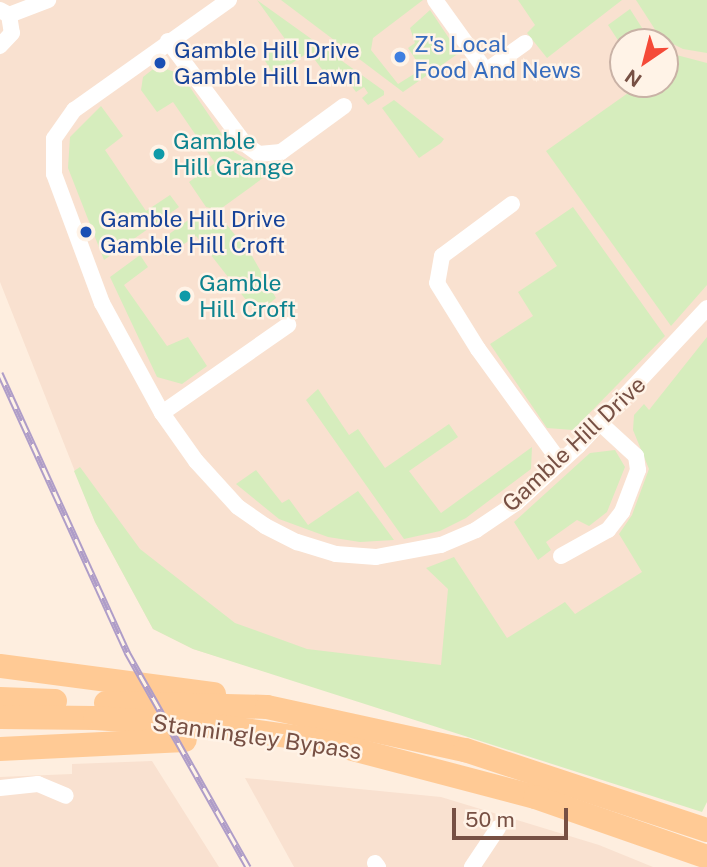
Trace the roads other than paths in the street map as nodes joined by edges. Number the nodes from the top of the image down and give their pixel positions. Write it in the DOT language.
graph roads {
  1 [pos="48,0"];
  2 [pos="229,0"];
  3 [pos="435,0"];
  4 [pos="4,13"];
  5 [pos="168,41"];
  6 [pos="525,43"];
  7 [pos="0,46"];
  8 [pos="344,106"];
  9 [pos="512,204"];
  10 [pos="707,308"];
  11 [pos="288,325"];
  12 [pos="162,412"];
  13 [pos="600,424"];
  14 [pos="560,462"];
  15 [pos="561,556"];
  16 [pos="0,666"];
  17 [pos="0,699"];
  18 [pos="267,708"];
  19 [pos="0,717"];
  20 [pos="322,741"];
  21 [pos="0,749"];
  22 [pos="0,788"];
  23 [pos="66,796"];
  24 [pos="498,828"];
  25 [pos="707,830"];
  26 [pos="707,857"];
  27 [pos="472,867"];
  1 -- 4 [label="street"];
  2 -- 5 [label="street, Gamble Hill Drive"];
  3 -- 6 [label="street"];
  4 -- 7 [label="street"];
  5 -- 8 [label="street"];
  5 -- 12 [label="street, Gamble Hill Drive"];
  9 -- 14 [label="street"];
  10 -- 13 [label="street, Gamble Hill Drive"];
  11 -- 12 [label="street"];
  12 -- 14 [label="street, Gamble Hill Drive"];
  13 -- 14 [label="street, Gamble Hill Drive"];
  13 -- 15 [label="street"];
  16 -- 18 [label="main road"];
  17 -- 18 [label="main road, Stanningley Bypass"];
  18 -- 25 [label="main road, Stanningley Bypass"];
  19 -- 20 [label="main road, Stanningley Bypass"];
  20 -- 21 [label="main road"];
  20 -- 26 [label="main road, Stanningley Bypass"];
  22 -- 23 [label="street"];
  24 -- 27 [label="street"];
}
